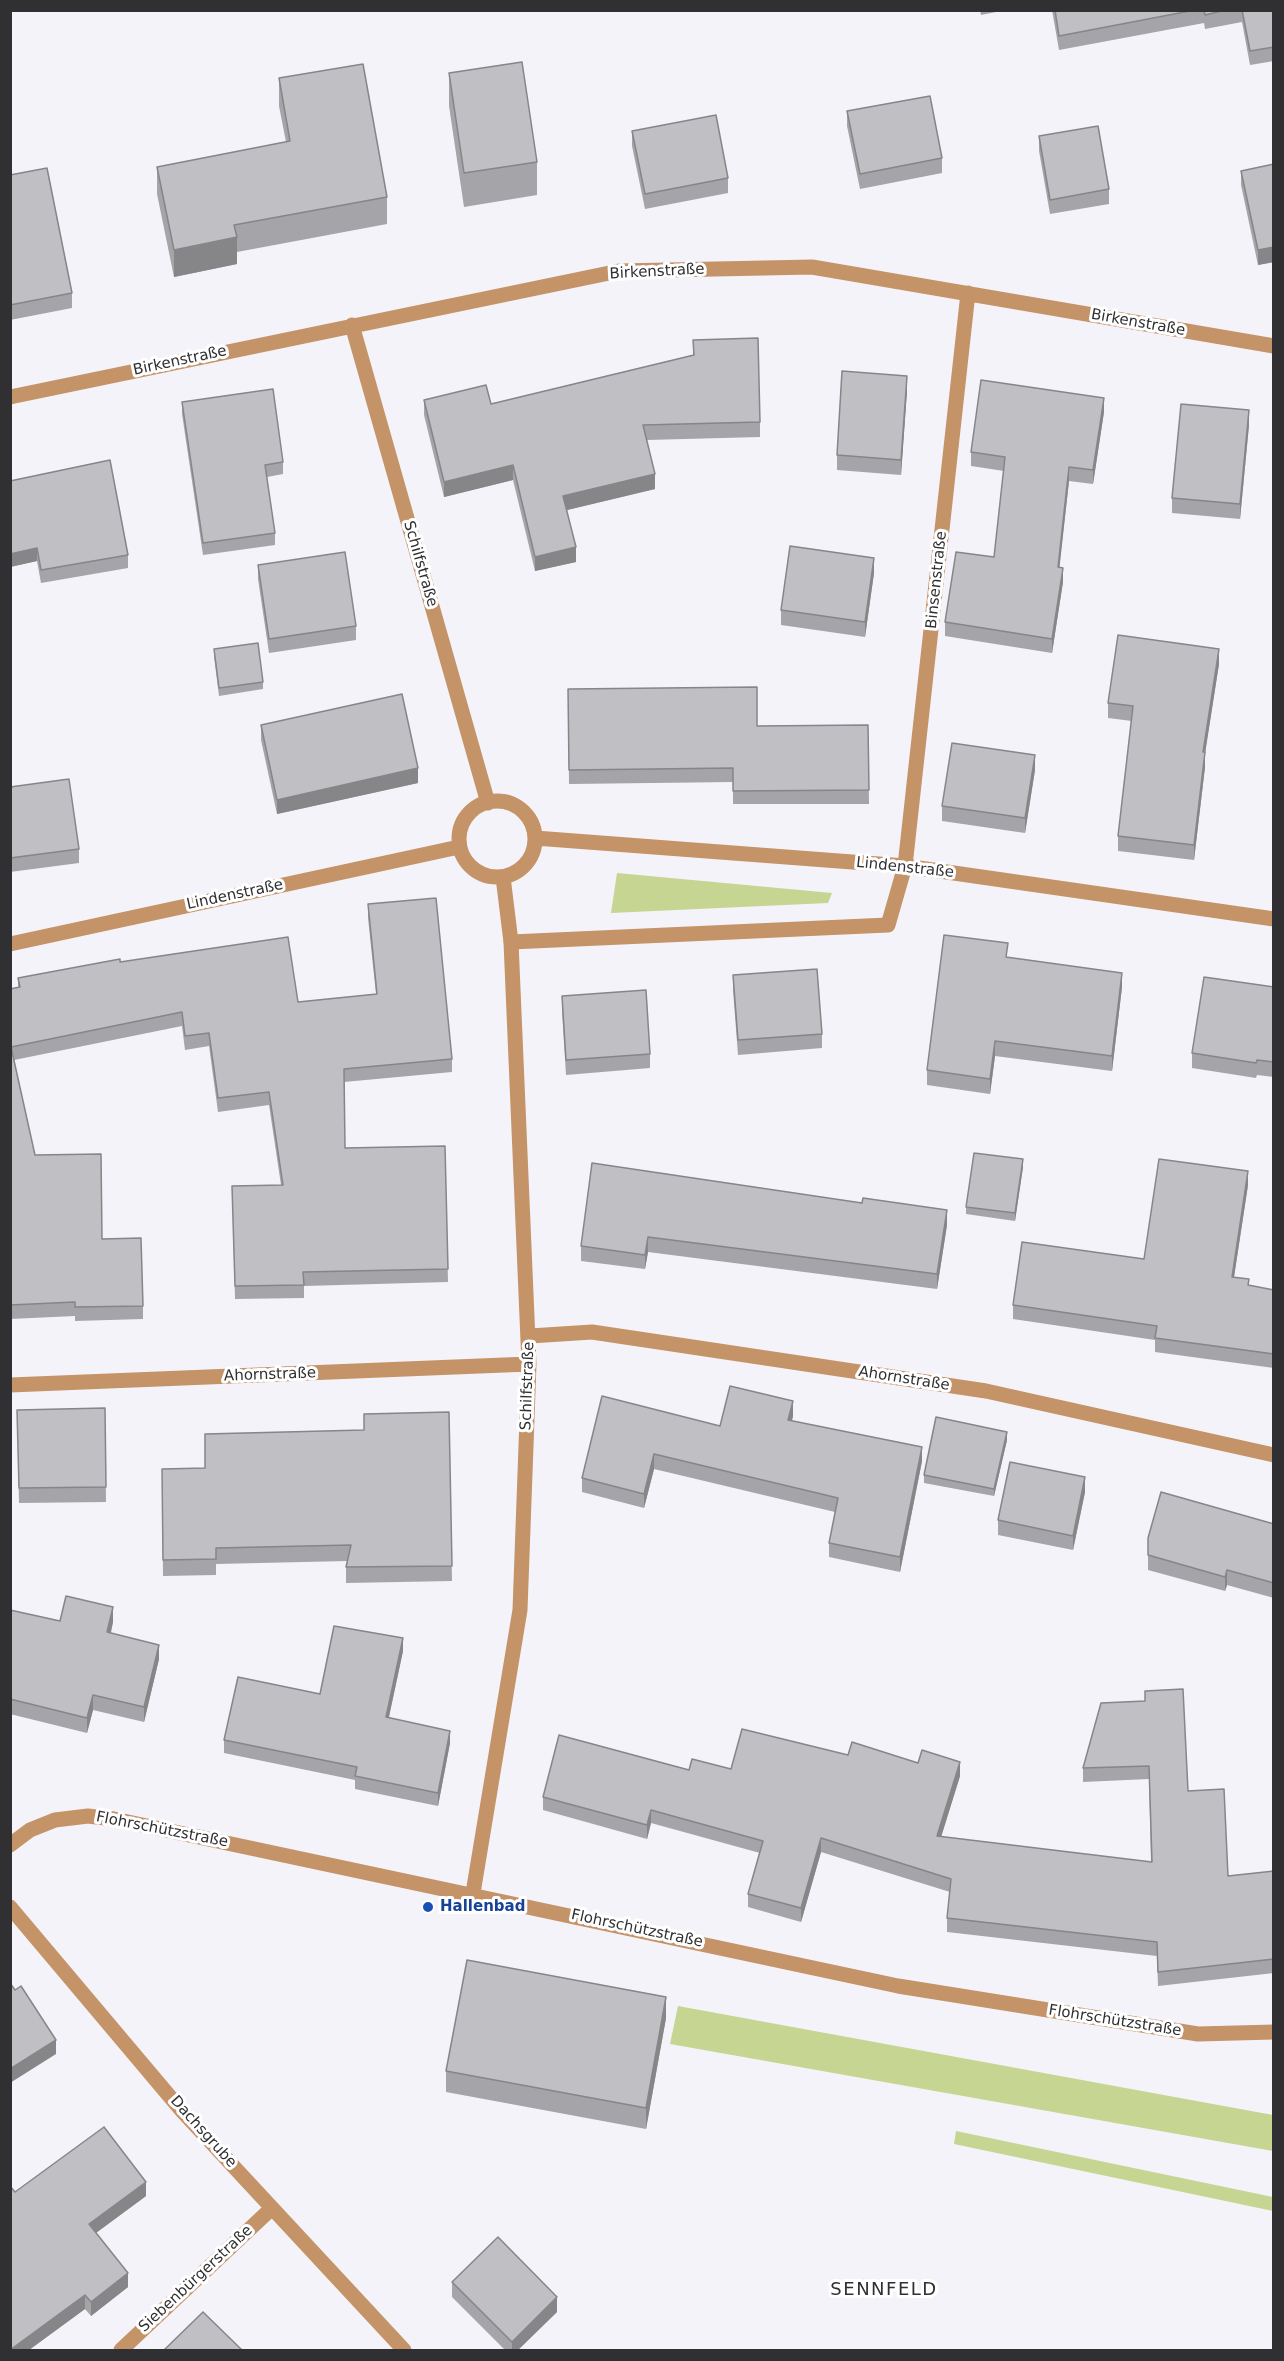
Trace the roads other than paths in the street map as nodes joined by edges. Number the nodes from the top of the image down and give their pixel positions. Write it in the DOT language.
graph roads {
  1 [pos="968,293"];
  2 [pos="352,325"];
  3 [pos="1274,346"];
  4 [pos="10,397"];
  5 [pos="488,803"];
  6 [pos="535,838"];
  7 [pos="459,847"];
  8 [pos="905,866"];
  9 [pos="502,877"];
  10 [pos="1274,919"];
  11 [pos="511,942"];
  12 [pos="10,944"];
  13 [pos="530,1336"];
  14 [pos="529,1364"];
  15 [pos="10,1385"];
  16 [pos="1274,1455"];
  17 [pos="10,1845"];
  18 [pos="472,1893"];
  19 [pos="10,1907"];
  20 [pos="1274,2032"];
  21 [pos="272,2208"];
  22 [pos="121,2350"];
  23 [pos="404,2350"];
  1 -- 2 [label="street, Birkenstraße"];
  1 -- 3 [label="street, Birkenstraße"];
  1 -- 8 [label="street, Binsenstraße"];
  2 -- 4 [label="street, Birkenstraße"];
  2 -- 5 [label="street, Schilfstraße"];
  5 -- 6 [label="street"];
  5 -- 7 [label="street"];
  6 -- 8 [label="street, Lindenstraße"];
  6 -- 9 [label="street"];
  7 -- 9 [label="street"];
  7 -- 12 [label="street, Lindenstraße"];
  8 -- 10 [label="street, Lindenstraße"];
  8 -- 11 [label="street, Binsenstraße"];
  9 -- 11 [label="street, Schilfstraße"];
  11 -- 13 [label="street, Schilfstraße"];
  13 -- 14 [label="street, Schilfstraße"];
  13 -- 16 [label="street, Ahornstraße"];
  14 -- 15 [label="street, Ahornstraße"];
  14 -- 18 [label="street, Schilfstraße"];
  17 -- 18 [label="street, Flohrschützstraße"];
  18 -- 20 [label="street, Flohrschützstraße"];
  19 -- 21 [label="street, Dachsgrube"];
  21 -- 22 [label="street, Siebenbürgerstraße"];
  21 -- 23 [label="street, Dachsgrube"];
}
